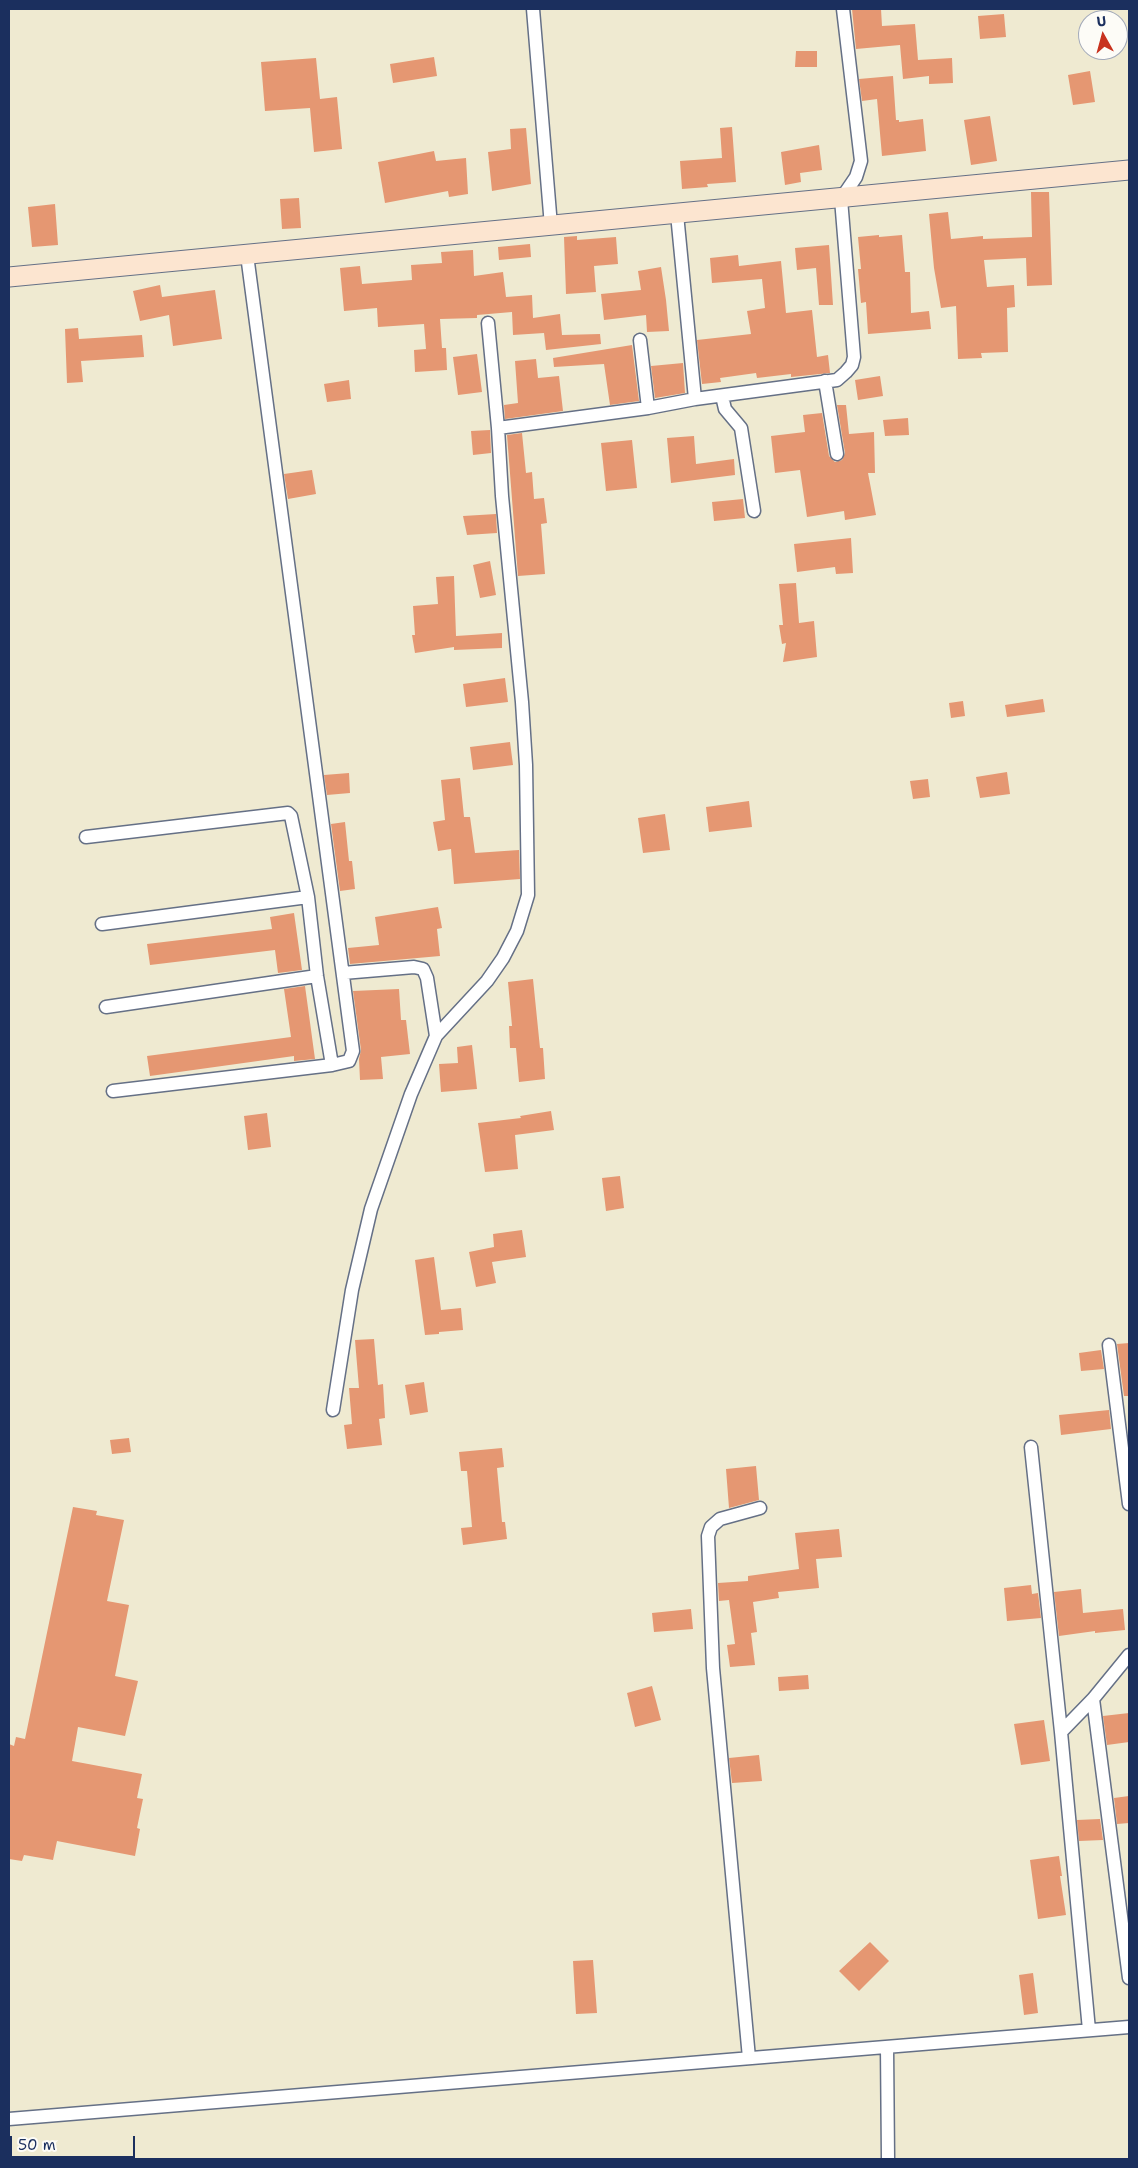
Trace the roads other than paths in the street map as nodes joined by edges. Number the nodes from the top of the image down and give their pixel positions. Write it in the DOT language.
graph roads {
  1 [pos="533,9"];
  2 [pos="843,9"];
  3 [pos="1129,170"];
  4 [pos="841,199"];
  5 [pos="677,214"];
  6 [pos="551,226"];
  7 [pos="246,255"];
  8 [pos="9,277"];
  9 [pos="488,323"];
  10 [pos="640,340"];
  11 [pos="825,381"];
  12 [pos="722,396"];
  13 [pos="695,399"];
  14 [pos="648,408"];
  15 [pos="498,428"];
  16 [pos="837,454"];
  17 [pos="754,511"];
  18 [pos="86,837"];
  19 [pos="308,897"];
  20 [pos="102,924"];
  21 [pos="343,972"];
  22 [pos="317,976"];
  23 [pos="106,1008"];
  24 [pos="436,1036"];
  25 [pos="332,1066"];
  26 [pos="112,1091"];
  27 [pos="1109,1345"];
  28 [pos="333,1410"];
  29 [pos="1031,1447"];
  30 [pos="1129,1504"];
  31 [pos="760,1508"];
  32 [pos="1129,1654"];
  33 [pos="1093,1699"];
  34 [pos="1061,1732"];
  35 [pos="1129,1978"];
  36 [pos="1129,2027"];
  37 [pos="1089,2030"];
  38 [pos="887,2047"];
  39 [pos="749,2058"];
  40 [pos="9,2119"];
  41 [pos="888,2159"];
  1 -- 6 [label="street"];
  2 -- 4 [label="street"];
  3 -- 4 [label="main road"];
  4 -- 5 [label="main road"];
  4 -- 11 [label="street"];
  5 -- 6 [label="main road"];
  5 -- 13 [label="street"];
  6 -- 7 [label="main road"];
  7 -- 8 [label="main road"];
  7 -- 21 [label="street"];
  9 -- 15 [label="street"];
  10 -- 14 [label="street"];
  11 -- 12 [label="street"];
  11 -- 16 [label="street"];
  12 -- 13 [label="street"];
  12 -- 17 [label="street"];
  13 -- 14 [label="street"];
  14 -- 15 [label="street"];
  15 -- 24 [label="street"];
  18 -- 19 [label="street"];
  19 -- 20 [label="street"];
  19 -- 22 [label="street"];
  21 -- 24 [label="street"];
  21 -- 25 [label="street"];
  22 -- 23 [label="street"];
  22 -- 25 [label="street"];
  24 -- 28 [label="street"];
  25 -- 26 [label="street"];
  27 -- 30 [label="street"];
  29 -- 34 [label="street"];
  31 -- 39 [label="street"];
  32 -- 33 [label="street"];
  33 -- 34 [label="street"];
  33 -- 35 [label="street"];
  34 -- 37 [label="street"];
  36 -- 37 [label="street"];
  37 -- 38 [label="street"];
  38 -- 39 [label="street"];
  38 -- 41 [label="street"];
  39 -- 40 [label="street"];
}
